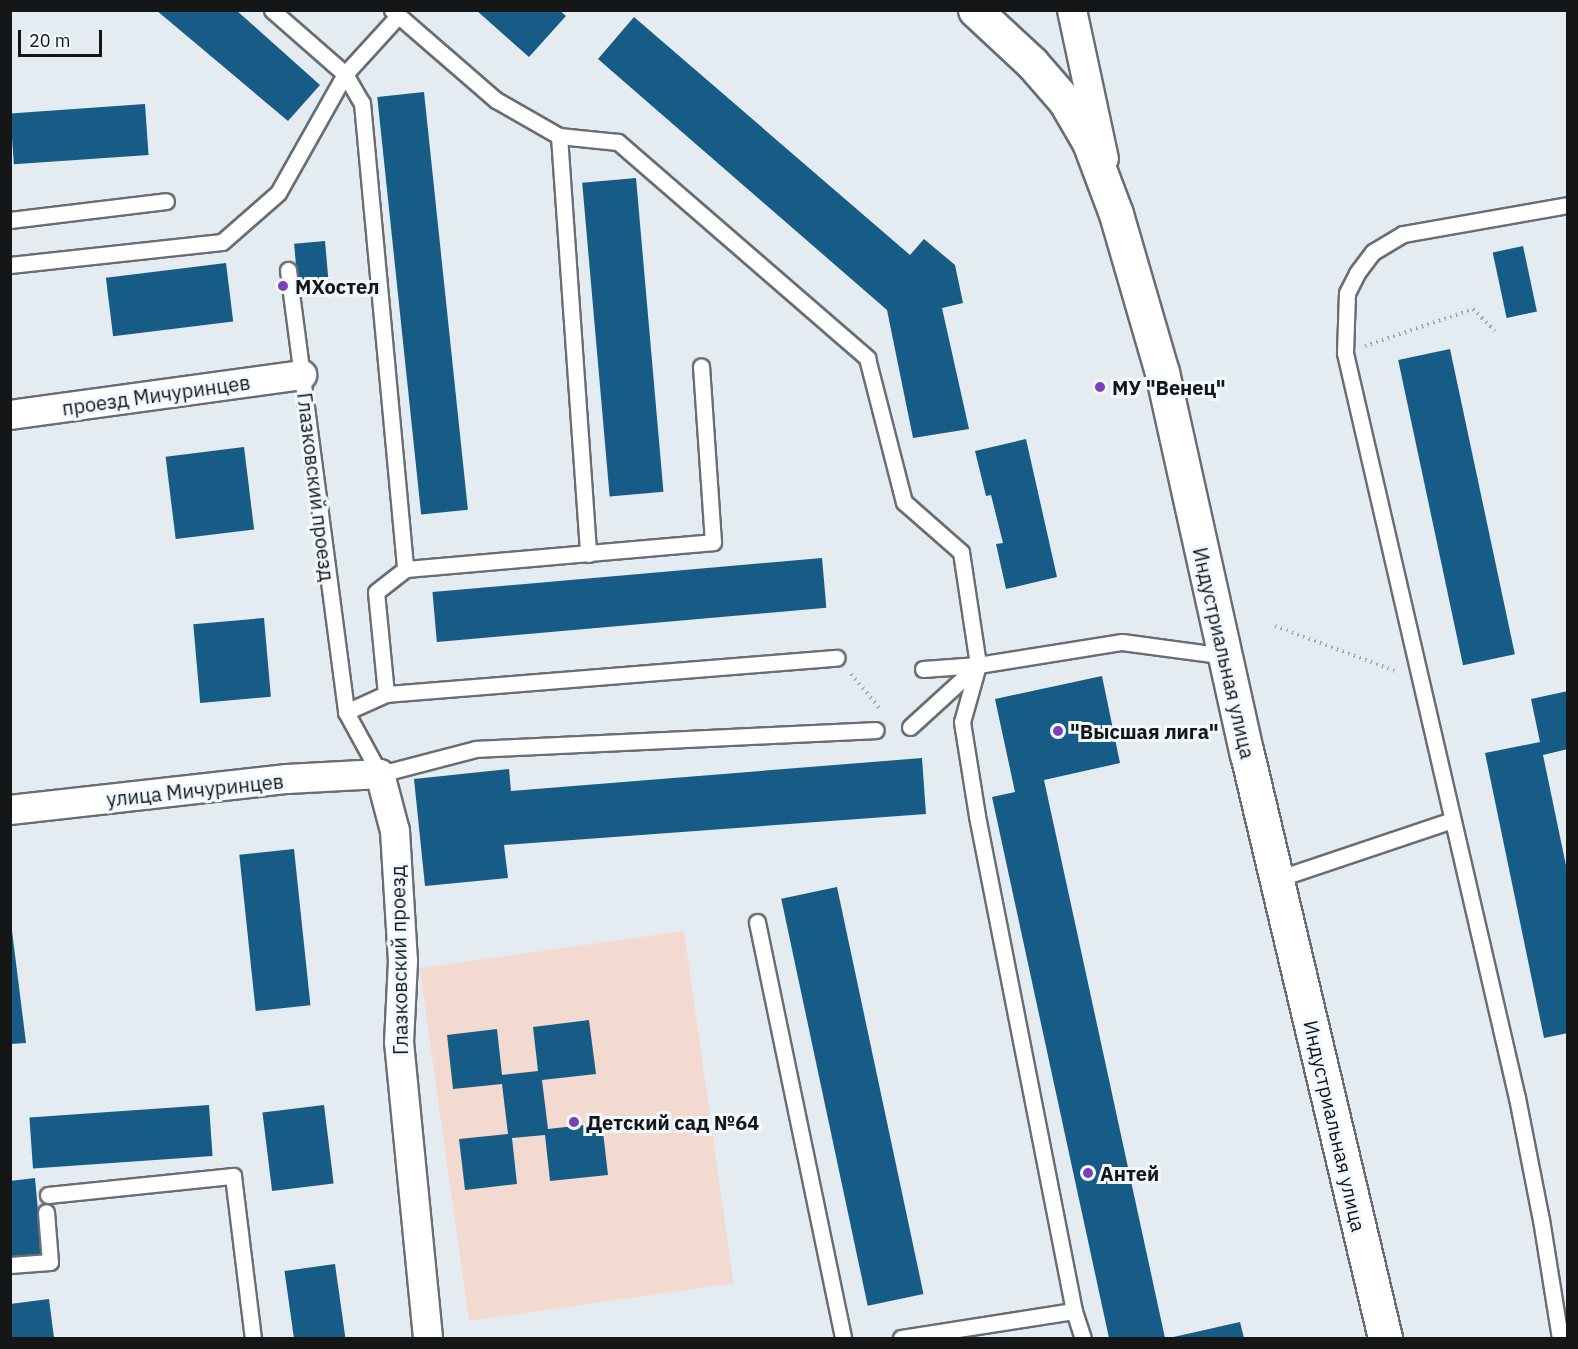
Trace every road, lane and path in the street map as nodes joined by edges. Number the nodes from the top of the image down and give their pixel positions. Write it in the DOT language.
graph roads {
  1 [pos="272,10"];
  2 [pos="975,10"];
  3 [pos="1072,10"];
  4 [pos="395,13"];
  5 [pos="345,74"];
  6 [pos="559,136"];
  7 [pos="166,201"];
  8 [pos="1568,205"];
  9 [pos="1116,214"];
  10 [pos="10,220"];
  11 [pos="10,265"];
  12 [pos="288,270"];
  13 [pos="1495,331"];
  14 [pos="1345,353"];
  15 [pos="701,366"];
  16 [pos="302,375"];
  17 [pos="10,415"];
  18 [pos="588,554"];
  19 [pos="405,569"];
  20 [pos="1275,626"];
  21 [pos="1225,656"];
  22 [pos="837,658"];
  23 [pos="978,665"];
  24 [pos="923,669"];
  25 [pos="1419,680"];
  26 [pos="386,694"];
  27 [pos="882,711"];
  28 [pos="346,712"];
  29 [pos="910,728"];
  30 [pos="876,730"];
  31 [pos="380,774"];
  32 [pos="10,810"];
  33 [pos="1452,820"];
  34 [pos="1277,879"];
  35 [pos="757,922"];
  36 [pos="48,1195"];
  37 [pos="46,1212"];
  38 [pos="10,1265"];
  39 [pos="1074,1311"];
  40 [pos="253,1338"];
  41 [pos="428,1338"];
  42 [pos="843,1338"];
  43 [pos="901,1338"];
  44 [pos="1083,1338"];
  45 [pos="1385,1338"];
  46 [pos="1560,1338"];
  1 -- 5 [label="lane"];
  2 -- 9 [label="highway, Индустриальная улица"];
  3 -- 9 [label="street"];
  4 -- 5 [label="lane"];
  4 -- 6 [label="lane"];
  5 -- 11 [label="lane"];
  5 -- 19 [label="lane"];
  6 -- 18 [label="lane"];
  6 -- 23 [label="lane"];
  7 -- 10 [label="lane"];
  8 -- 14 [label="lane"];
  9 -- 21 [label="highway, Индустриальная улица"];
  12 -- 16 [label="lane, Глазковский проезд"];
  13 -- 14 [label="path"];
  14 -- 25 [label="lane"];
  15 -- 18 [label="lane"];
  16 -- 17 [label="street, проезд Мичуринцев"];
  16 -- 28 [label="lane, Глазковский проезд"];
  18 -- 19 [label="lane"];
  19 -- 26 [label="lane"];
  20 -- 25 [label="path"];
  21 -- 23 [label="lane"];
  21 -- 34 [label="highway, Индустриальная улица"];
  22 -- 26 [label="lane"];
  22 -- 27 [label="path"];
  23 -- 24 [label="lane"];
  23 -- 29 [label="lane"];
  23 -- 39 [label="lane"];
  25 -- 33 [label="lane"];
  26 -- 28 [label="lane"];
  28 -- 31 [label="lane, Глазковский проезд"];
  30 -- 31 [label="lane"];
  31 -- 32 [label="street, улица Мичуринцев"];
  31 -- 41 [label="street, Глазковский проезд"];
  33 -- 34 [label="lane"];
  33 -- 46 [label="lane"];
  34 -- 45 [label="highway, Индустриальная улица"];
  35 -- 42 [label="lane"];
  36 -- 40 [label="lane"];
  37 -- 38 [label="lane"];
  39 -- 43 [label="lane"];
  39 -- 44 [label="lane"];
}
